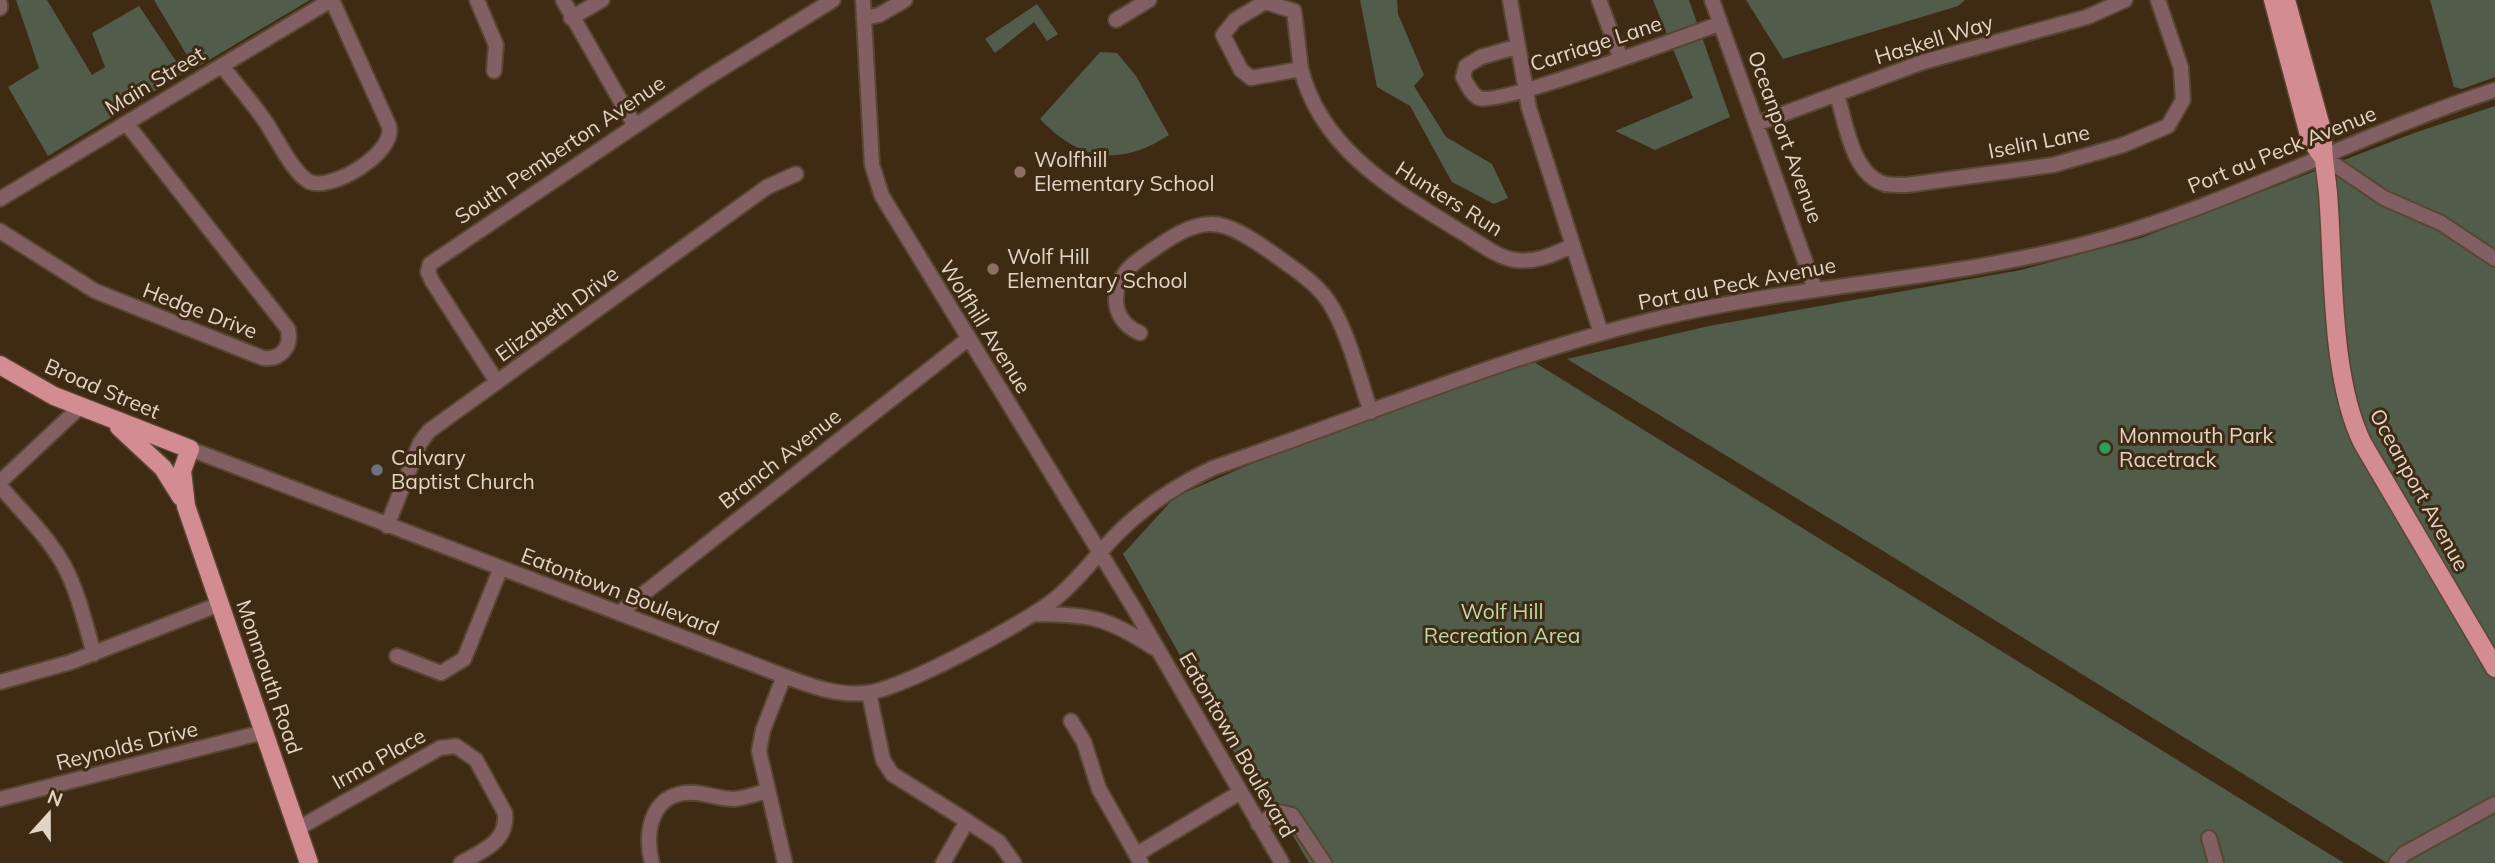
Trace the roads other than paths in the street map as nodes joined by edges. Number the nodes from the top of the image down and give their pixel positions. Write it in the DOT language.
graph roads {
  1 [pos="331,0"];
  2 [pos="477,0"];
  3 [pos="563,0"];
  4 [pos="602,0"];
  5 [pos="833,0"];
  6 [pos="863,0"];
  7 [pos="905,0"];
  8 [pos="1149,0"];
  9 [pos="1510,0"];
  10 [pos="1599,0"];
  11 [pos="1712,0"];
  12 [pos="2125,0"];
  13 [pos="2158,0"];
  14 [pos="2273,0"];
  15 [pos="2286,0"];
  16 [pos="571,18"];
  17 [pos="864,18"];
  18 [pos="1116,20"];
  19 [pos="1719,24"];
  20 [pos="1516,47"];
  21 [pos="1621,59"];
  22 [pos="222,66"];
  23 [pos="1301,69"];
  24 [pos="494,71"];
  25 [pos="1525,90"];
  26 [pos="2495,90"];
  27 [pos="1837,95"];
  28 [pos="126,123"];
  29 [pos="1756,124"];
  30 [pos="635,126"];
  31 [pos="2322,156"];
  32 [pos="796,174"];
  33 [pos="0,199"];
  34 [pos="0,231"];
  35 [pos="1572,246"];
  36 [pos="2495,258"];
  37 [pos="1815,289"];
  38 [pos="1140,333"];
  39 [pos="1601,333"];
  40 [pos="968,339"];
  41 [pos="0,365"];
  42 [pos="497,382"];
  43 [pos="80,407"];
  44 [pos="1371,412"];
  45 [pos="111,420"];
  46 [pos="173,443"];
  47 [pos="190,449"];
  48 [pos="163,468"];
  49 [pos="0,484"];
  50 [pos="186,506"];
  51 [pos="387,526"];
  52 [pos="1101,553"];
  53 [pos="500,570"];
  54 [pos="219,604"];
  55 [pos="619,613"];
  56 [pos="1033,614"];
  57 [pos="1155,649"];
  58 [pos="93,654"];
  59 [pos="397,656"];
  60 [pos="2495,668"];
  61 [pos="784,676"];
  62 [pos="0,682"];
  63 [pos="869,693"];
  64 [pos="1071,721"];
  65 [pos="264,732"];
  66 [pos="767,791"];
  67 [pos="1239,793"];
  68 [pos="0,799"];
  69 [pos="2495,804"];
  70 [pos="967,821"];
  71 [pos="1258,824"];
  72 [pos="297,829"];
  73 [pos="2209,838"];
  74 [pos="1139,859"];
  75 [pos="309,863"];
  76 [pos="461,863"];
  77 [pos="652,863"];
  78 [pos="785,863"];
  79 [pos="943,863"];
  80 [pos="1014,863"];
  81 [pos="1282,863"];
  82 [pos="1324,863"];
  83 [pos="2216,863"];
  84 [pos="2396,863"];
  1 -- 22 [label="street, Main Street"];
  1 -- 22 [label="street"];
  2 -- 24 [label="street"];
  3 -- 16 [label="street"];
  4 -- 16 [label="street"];
  5 -- 30 [label="street, South Pemberton Avenue"];
  6 -- 17 [label="street, Wolfhill Avenue"];
  7 -- 17 [label="street"];
  8 -- 18 [label="street"];
  9 -- 20 [label="street"];
  10 -- 21 [label="street"];
  11 -- 19 [label="street, Oceanport Avenue"];
  12 -- 27 [label="street, Haskell Way"];
  13 -- 27 [label="street, Iselin Lane"];
  14 -- 31 [label="main road"];
  15 -- 31 [label="main road"];
  16 -- 30 [label="street"];
  17 -- 40 [label="street, Wolfhill Avenue"];
  19 -- 21 [label="street, Carriage Lane"];
  19 -- 29 [label="street, Oceanport Avenue"];
  20 -- 25 [label="street"];
  20 -- 25 [label="street, Carriage Lane"];
  21 -- 25 [label="street, Carriage Lane"];
  22 -- 28 [label="street, Main Street"];
  23 -- 23 [label="street"];
  23 -- 35 [label="street, Hunters Run"];
  25 -- 35 [label="street"];
  26 -- 31 [label="street, Port au Peck Avenue"];
  27 -- 29 [label="street, Haskell Way"];
  28 -- 33 [label="street, Main Street"];
  28 -- 34 [label="street, Hedge Drive"];
  29 -- 37 [label="street, Oceanport Avenue"];
  30 -- 42 [label="street, South Pemberton Avenue"];
  31 -- 36 [label="street"];
  31 -- 37 [label="street, Port au Peck Avenue"];
  31 -- 60 [label="main road, Oceanport Avenue"];
  32 -- 42 [label="street, Elizabeth Drive"];
  35 -- 39 [label="street"];
  37 -- 39 [label="street, Port au Peck Avenue"];
  38 -- 44 [label="street"];
  39 -- 44 [label="street, Port au Peck Avenue"];
  40 -- 52 [label="street, Wolfhill Avenue"];
  40 -- 55 [label="street, Branch Avenue"];
  41 -- 43 [label="main road, Broad Street"];
  42 -- 51 [label="street, Elizabeth Drive"];
  43 -- 45 [label="main road, Broad Street"];
  43 -- 49 [label="street"];
  44 -- 52 [label="street, Port au Peck Avenue"];
  45 -- 46 [label="main road, Broad Street"];
  45 -- 48 [label="main road, Monmouth Road"];
  46 -- 47 [label="main road, Broad Street"];
  46 -- 48 [label="main road"];
  47 -- 50 [label="main road, Monmouth Road"];
  47 -- 51 [label="street, Eatontown Boulevard"];
  48 -- 50 [label="main road, Monmouth Road"];
  49 -- 58 [label="street"];
  50 -- 54 [label="main road, Monmouth Road"];
  51 -- 53 [label="street, Eatontown Boulevard"];
  52 -- 56 [label="street, Port au Peck Avenue"];
  52 -- 57 [label="street, Wolfhill Avenue"];
  53 -- 55 [label="street, Eatontown Boulevard"];
  53 -- 59 [label="street"];
  54 -- 58 [label="street"];
  54 -- 65 [label="main road, Monmouth Road"];
  55 -- 61 [label="street, Eatontown Boulevard"];
  56 -- 57 [label="street"];
  56 -- 63 [label="street, Eatontown Boulevard"];
  57 -- 67 [label="street, Eatontown Boulevard"];
  58 -- 62 [label="street"];
  61 -- 63 [label="street, Eatontown Boulevard"];
  61 -- 66 [label="street"];
  63 -- 70 [label="street"];
  64 -- 74 [label="street"];
  65 -- 68 [label="street, Reynolds Drive"];
  65 -- 72 [label="main road, Monmouth Road"];
  66 -- 77 [label="street"];
  66 -- 78 [label="street"];
  67 -- 71 [label="street, Eatontown Boulevard"];
  67 -- 74 [label="street"];
  69 -- 84 [label="street"];
  70 -- 79 [label="street"];
  70 -- 80 [label="street"];
  71 -- 81 [label="street, Eatontown Boulevard"];
  71 -- 82 [label="street"];
  72 -- 75 [label="main road, Monmouth Road"];
  72 -- 76 [label="street, Irma Place"];
  73 -- 83 [label="street"];
}
